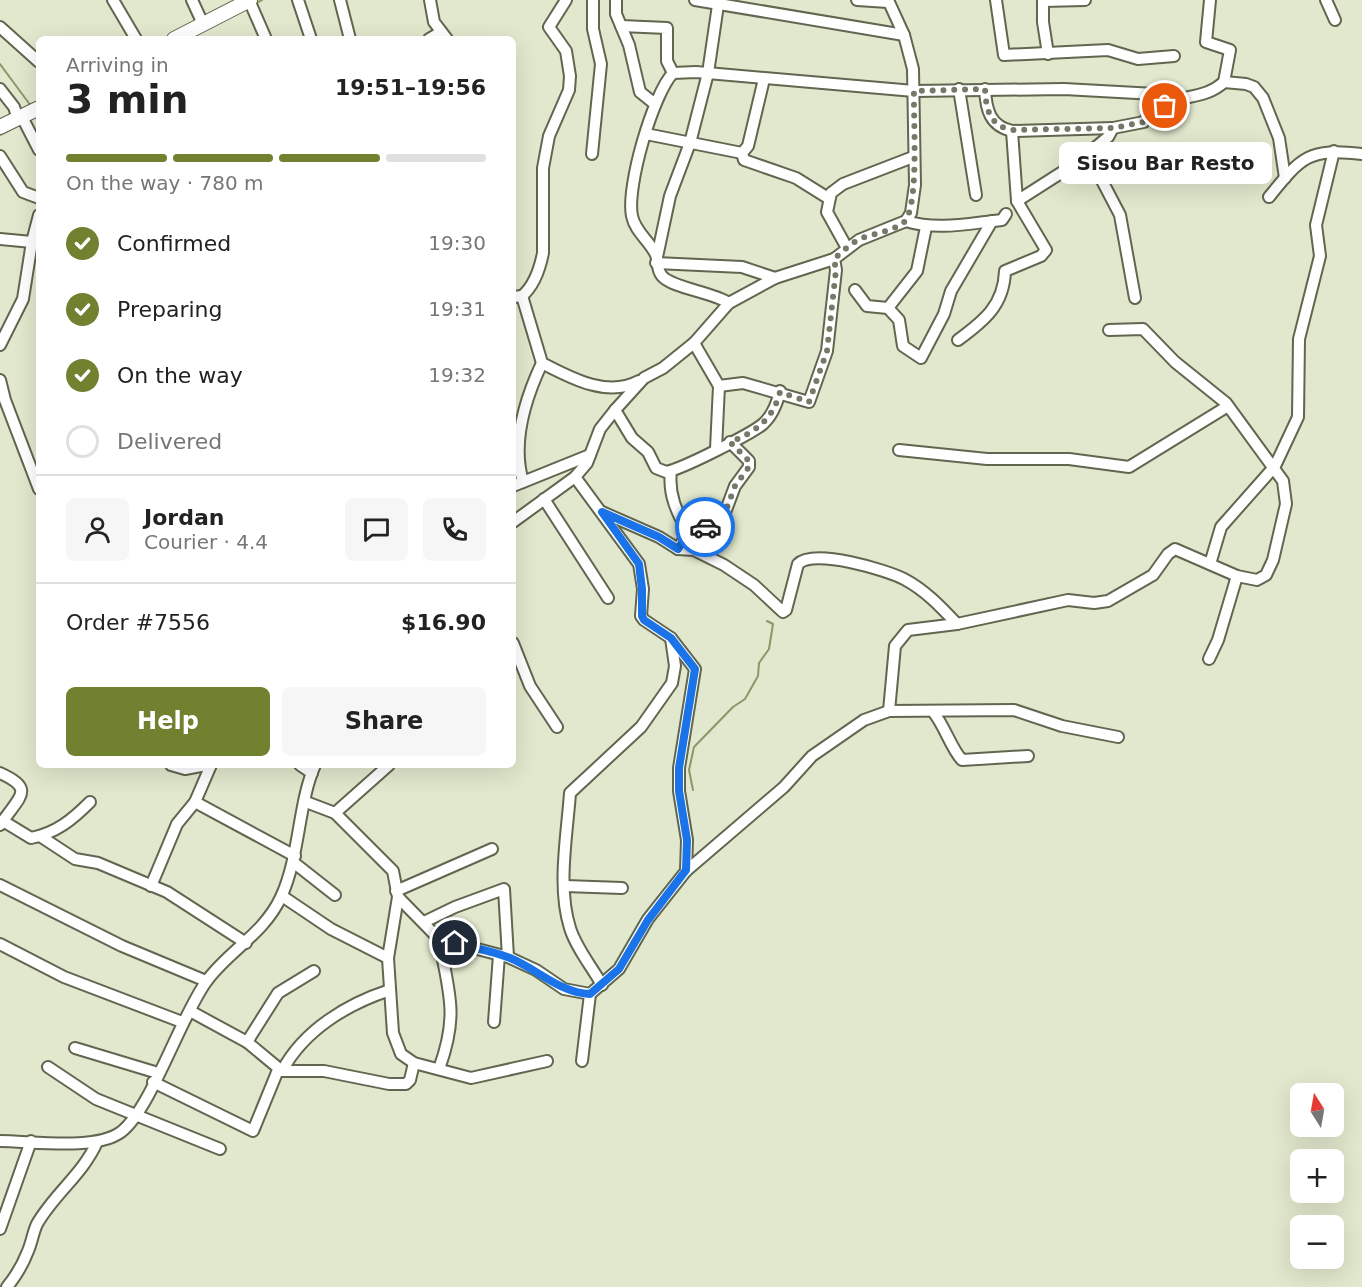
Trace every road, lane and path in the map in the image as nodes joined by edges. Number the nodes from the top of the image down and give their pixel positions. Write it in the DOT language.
graph roads {
  1 [pos="113,0"];
  2 [pos="192,0"];
  3 [pos="298,0"];
  4 [pos="340,0"];
  5 [pos="430,0"];
  6 [pos="566,0"];
  7 [pos="593,0"];
  8 [pos="616,0"];
  9 [pos="694,0"];
  10 [pos="857,0"];
  11 [pos="996,0"];
  12 [pos="1085,0"];
  13 [pos="1210,0"];
  14 [pos="1326,0"];
  15 [pos="888,1"];
  16 [pos="1043,1"];
  17 [pos="251,3"];
  18 [pos="718,4"];
  19 [pos="1335,20"];
  20 [pos="203,24"];
  21 [pos="621,26"];
  22 [pos="0,27"];
  23 [pos="904,35"];
  24 [pos="134,36"];
  25 [pos="181,36"];
  26 [pos="265,36"];
  27 [pos="310,36"];
  28 [pos="349,36"];
  29 [pos="444,36"];
  30 [pos="1048,54"];
  31 [pos="1174,56"];
  32 [pos="36,59"];
  33 [pos="673,73"];
  34 [pos="708,73"];
  35 [pos="764,79"];
  36 [pos="1224,81"];
  37 [pos="0,89"];
  38 [pos="959,89"];
  39 [pos="985,89"];
  40 [pos="914,91"];
  41 [pos="1155,94"];
  42 [pos="655,104"];
  43 [pos="36,110"];
  44 [pos="23,120"];
  45 [pos="0,128"];
  46 [pos="1113,128"];
  47 [pos="1012,130"];
  48 [pos="646,134"];
  49 [pos="690,143"];
  50 [pos="36,144"];
  51 [pos="1334,151"];
  52 [pos="1087,152"];
  53 [pos="742,153"];
  54 [pos="592,154"];
  55 [pos="1362,154"];
  56 [pos="0,156"];
  57 [pos="913,157"];
  58 [pos="1285,178"];
  59 [pos="976,195"];
  60 [pos="36,197"];
  61 [pos="1269,197"];
  62 [pos="828,198"];
  63 [pos="1017,201"];
  64 [pos="1006,214"];
  65 [pos="906,221"];
  66 [pos="992,221"];
  67 [pos="36,227"];
  68 [pos="926,227"];
  69 [pos="0,239"];
  70 [pos="32,242"];
  71 [pos="848,248"];
  72 [pos="834,259"];
  73 [pos="657,260"];
  74 [pos="775,278"];
  75 [pos="855,290"];
  76 [pos="518,297"];
  77 [pos="1135,298"];
  78 [pos="729,303"];
  79 [pos="888,308"];
  80 [pos="1109,330"];
  81 [pos="958,340"];
  82 [pos="694,343"];
  83 [pos="0,345"];
  84 [pos="542,363"];
  85 [pos="644,378"];
  86 [pos="0,380"];
  87 [pos="719,386"];
  88 [pos="780,392"];
  89 [pos="2,400"];
  90 [pos="1228,406"];
  91 [pos="615,410"];
  92 [pos="730,442"];
  93 [pos="716,449"];
  94 [pos="899,450"];
  95 [pos="590,455"];
  96 [pos="1275,466"];
  97 [pos="671,471"];
  98 [pos="575,477"];
  99 [pos="36,482"];
  100 [pos="518,484"];
  101 [pos="544,499"];
  102 [pos="602,512"];
  103 [pos="516,520"];
  104 [pos="688,533"];
  105 [pos="678,549"];
  106 [pos="1210,564"];
  107 [pos="1237,576"];
  108 [pos="608,597"];
  109 [pos="957,624"];
  110 [pos="671,638"];
  111 [pos="516,651"];
  112 [pos="1209,660"];
  113 [pos="889,711"];
  114 [pos="934,713"];
  115 [pos="557,727"];
  116 [pos="1118,737"];
  117 [pos="1028,756"];
  118 [pos="210,768"];
  119 [pos="386,768"];
  120 [pos="313,769"];
  121 [pos="0,773"];
  122 [pos="90,802"];
  123 [pos="195,802"];
  124 [pos="306,802"];
  125 [pos="335,813"];
  126 [pos="2,823"];
  127 [pos="40,836"];
  128 [pos="492,849"];
  129 [pos="294,859"];
  130 [pos="686,870"];
  131 [pos="0,885"];
  132 [pos="151,886"];
  133 [pos="565,886"];
  134 [pos="622,888"];
  135 [pos="397,894"];
  136 [pos="335,895"];
  137 [pos="282,896"];
  138 [pos="424,922"];
  139 [pos="439,939"];
  140 [pos="246,943"];
  141 [pos="0,944"];
  142 [pos="504,956"];
  143 [pos="388,958"];
  144 [pos="314,971"];
  145 [pos="207,981"];
  146 [pos="602,985"];
  147 [pos="390,990"];
  148 [pos="590,994"];
  149 [pos="190,1011"];
  150 [pos="182,1022"];
  151 [pos="494,1022"];
  152 [pos="247,1042"];
  153 [pos="75,1048"];
  154 [pos="547,1061"];
  155 [pos="582,1061"];
  156 [pos="414,1063"];
  157 [pos="48,1067"];
  158 [pos="280,1070"];
  159 [pos="439,1070"];
  160 [pos="155,1078"];
  161 [pos="136,1114"];
  162 [pos="31,1141"];
  163 [pos="0,1142"];
  164 [pos="97,1142"];
  165 [pos="220,1149"];
  166 [pos="1,1226"];
  167 [pos="7,1287"];
  1 -- 24 [label="street"];
  2 -- 20 [label="street"];
  3 -- 27 [label="street"];
  4 -- 28 [label="street"];
  5 -- 29 [label="street"];
  6 -- 76 [label="street"];
  7 -- 54 [label="street"];
  8 -- 21 [label="street"];
  9 -- 18 [label="street"];
  10 -- 15 [label="street"];
  11 -- 30 [label="street"];
  12 -- 16 [label="street"];
  13 -- 36 [label="street"];
  14 -- 19 [label="street"];
  15 -- 23 [label="street"];
  16 -- 30 [label="street"];
  17 -- 20 [label="main road"];
  17 -- 26 [label="street"];
  18 -- 23 [label="street"];
  18 -- 34 [label="street"];
  20 -- 25 [label="main road"];
  21 -- 33 [label="street"];
  21 -- 42 [label="street"];
  22 -- 32 [label="street"];
  23 -- 40 [label="street"];
  30 -- 31 [label="street"];
  33 -- 34 [label="street"];
  33 -- 42 [label="street"];
  34 -- 35 [label="street"];
  34 -- 49 [label="street"];
  35 -- 40 [label="street"];
  35 -- 53 [label="street"];
  36 -- 46 [label="street"];
  36 -- 58 [label="street"];
  37 -- 44 [label="street"];
  38 -- 39 [label="street"];
  38 -- 40 [label="street"];
  38 -- 59 [label="street"];
  39 -- 41 [label="street"];
  39 -- 47 [label="street"];
  40 -- 57 [label="street"];
  42 -- 48 [label="street"];
  43 -- 44 [label="main road"];
  44 -- 45 [label="main road"];
  44 -- 50 [label="street"];
  46 -- 47 [label="street"];
  46 -- 52 [label="street"];
  47 -- 63 [label="street"];
  48 -- 49 [label="street"];
  48 -- 73 [label="street"];
  49 -- 53 [label="street"];
  49 -- 73 [label="street"];
  51 -- 55 [label="street"];
  51 -- 58 [label="street"];
  51 -- 96 [label="street"];
  52 -- 63 [label="street"];
  52 -- 77 [label="street"];
  53 -- 62 [label="street"];
  56 -- 60 [label="street"];
  57 -- 62 [label="street"];
  57 -- 65 [label="street"];
  58 -- 61 [label="street"];
  62 -- 71 [label="street"];
  63 -- 81 [label="street"];
  64 -- 66 [label="street"];
  65 -- 68 [label="street"];
  65 -- 71 [label="street"];
  66 -- 68 [label="street"];
  66 -- 79 [label="street"];
  67 -- 70 [label="street"];
  68 -- 79 [label="street"];
  69 -- 70 [label="street"];
  70 -- 83 [label="street"];
  71 -- 72 [label="street"];
  72 -- 74 [label="street"];
  72 -- 88 [label="street"];
  73 -- 74 [label="street"];
  73 -- 78 [label="street"];
  74 -- 78 [label="street"];
  75 -- 79 [label="street"];
  76 -- 84 [label="street"];
  78 -- 82 [label="street"];
  80 -- 90 [label="street"];
  82 -- 85 [label="street"];
  82 -- 87 [label="street"];
  84 -- 85 [label="street"];
  84 -- 100 [label="street"];
  85 -- 91 [label="street"];
  86 -- 89 [label="street"];
  87 -- 88 [label="street"];
  87 -- 93 [label="street"];
  88 -- 92 [label="street"];
  89 -- 99 [label="street"];
  90 -- 94 [label="street"];
  90 -- 96 [label="street"];
  91 -- 95 [label="street"];
  91 -- 97 [label="street"];
  92 -- 93 [label="street"];
  92 -- 104 [label="street"];
  93 -- 97 [label="street"];
  95 -- 98 [label="street"];
  95 -- 100 [label="street"];
  96 -- 106 [label="street"];
  96 -- 107 [label="street"];
  97 -- 104 [label="street"];
  98 -- 101 [label="street"];
  98 -- 102 [label="street"];
  101 -- 103 [label="street"];
  101 -- 108 [label="street"];
  102 -- 105 [label="street"];
  102 -- 110 [label="street"];
  104 -- 105 [label="street"];
  105 -- 109 [label="street"];
  106 -- 107 [label="street"];
  106 -- 109 [label="street"];
  107 -- 112 [label="street"];
  109 -- 113 [label="street"];
  110 -- 130 [label="street"];
  110 -- 133 [label="street"];
  111 -- 115 [label="street"];
  113 -- 114 [label="street"];
  113 -- 130 [label="street"];
  114 -- 116 [label="street"];
  114 -- 117 [label="street"];
  118 -- 123 [label="street"];
  119 -- 125 [label="street"];
  120 -- 124 [label="street"];
  121 -- 126 [label="street"];
  122 -- 127 [label="street"];
  123 -- 129 [label="street"];
  123 -- 132 [label="street"];
  124 -- 125 [label="street"];
  124 -- 129 [label="street"];
  125 -- 135 [label="street"];
  126 -- 127 [label="street"];
  127 -- 132 [label="street"];
  128 -- 135 [label="street"];
  129 -- 136 [label="street"];
  129 -- 137 [label="street"];
  130 -- 146 [label="street"];
  131 -- 145 [label="street"];
  132 -- 140 [label="street"];
  133 -- 134 [label="street"];
  133 -- 146 [label="street"];
  135 -- 138 [label="street"];
  135 -- 143 [label="street"];
  137 -- 140 [label="street"];
  137 -- 143 [label="street"];
  138 -- 139 [label="street"];
  138 -- 142 [label="street"];
  139 -- 142 [label="street"];
  139 -- 159 [label="street"];
  140 -- 145 [label="street"];
  141 -- 150 [label="street"];
  142 -- 148 [label="street"];
  142 -- 151 [label="street"];
  143 -- 147 [label="street"];
  144 -- 152 [label="street"];
  145 -- 149 [label="street"];
  146 -- 148 [label="street"];
  147 -- 156 [label="street"];
  147 -- 158 [label="street"];
  148 -- 155 [label="street"];
  149 -- 150 [label="street"];
  149 -- 152 [label="street"];
  150 -- 160 [label="street"];
  152 -- 158 [label="street"];
  153 -- 160 [label="street"];
  154 -- 159 [label="street"];
  156 -- 158 [label="street"];
  156 -- 159 [label="street"];
  157 -- 161 [label="street"];
  158 -- 160 [label="street"];
  160 -- 161 [label="street"];
  161 -- 164 [label="street"];
  161 -- 165 [label="street"];
  162 -- 163 [label="street"];
  162 -- 164 [label="street"];
  162 -- 166 [label="street"];
  164 -- 167 [label="street"];
}
